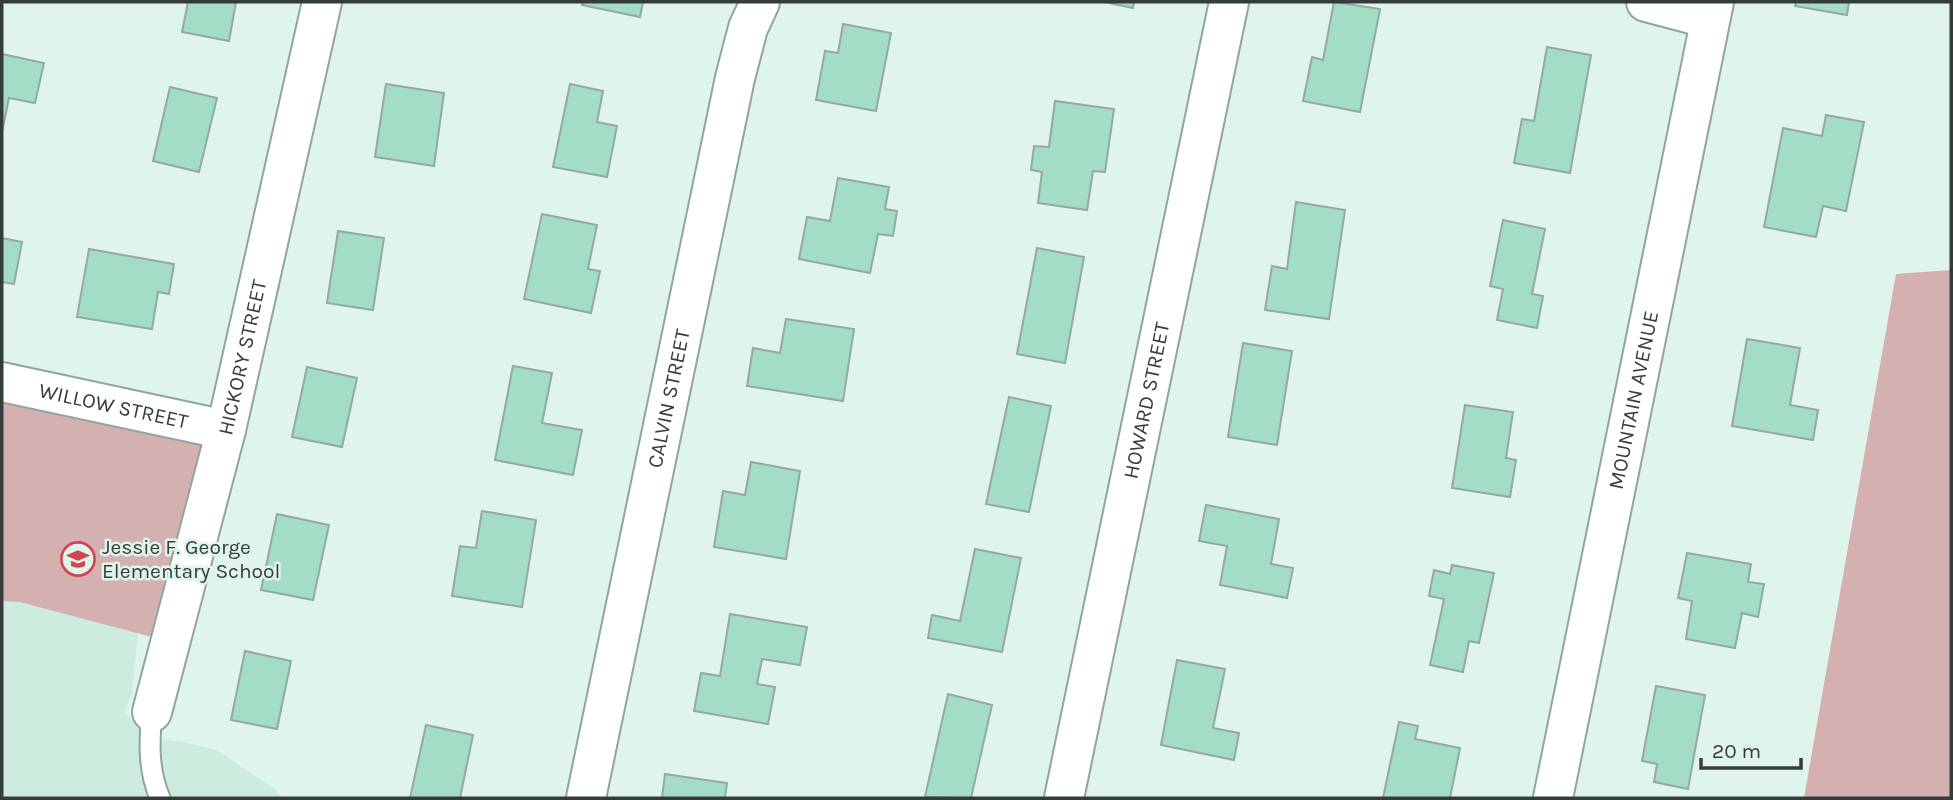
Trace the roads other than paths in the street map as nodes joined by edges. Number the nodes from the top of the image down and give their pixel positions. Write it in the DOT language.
graph roads {
  1 [pos="321,2"];
  2 [pos="760,2"];
  3 [pos="1229,2"];
  4 [pos="1646,2"];
  5 [pos="1712,11"];
  6 [pos="2,382"];
  7 [pos="226,430"];
  8 [pos="152,712"];
  9 [pos="159,798"];
  10 [pos="586,798"];
  11 [pos="1064,798"];
  12 [pos="1553,798"];
  1 -- 7 [label="street, HICKORY STREET"];
  2 -- 10 [label="street, CALVIN STREET"];
  3 -- 11 [label="street, HOWARD STREET"];
  4 -- 5 [label="street"];
  5 -- 12 [label="street, MOUNTAIN AVENUE"];
  6 -- 7 [label="street, WILLOW STREET"];
  7 -- 8 [label="street, HICKORY STREET"];
  8 -- 9 [label="lane"];
}
